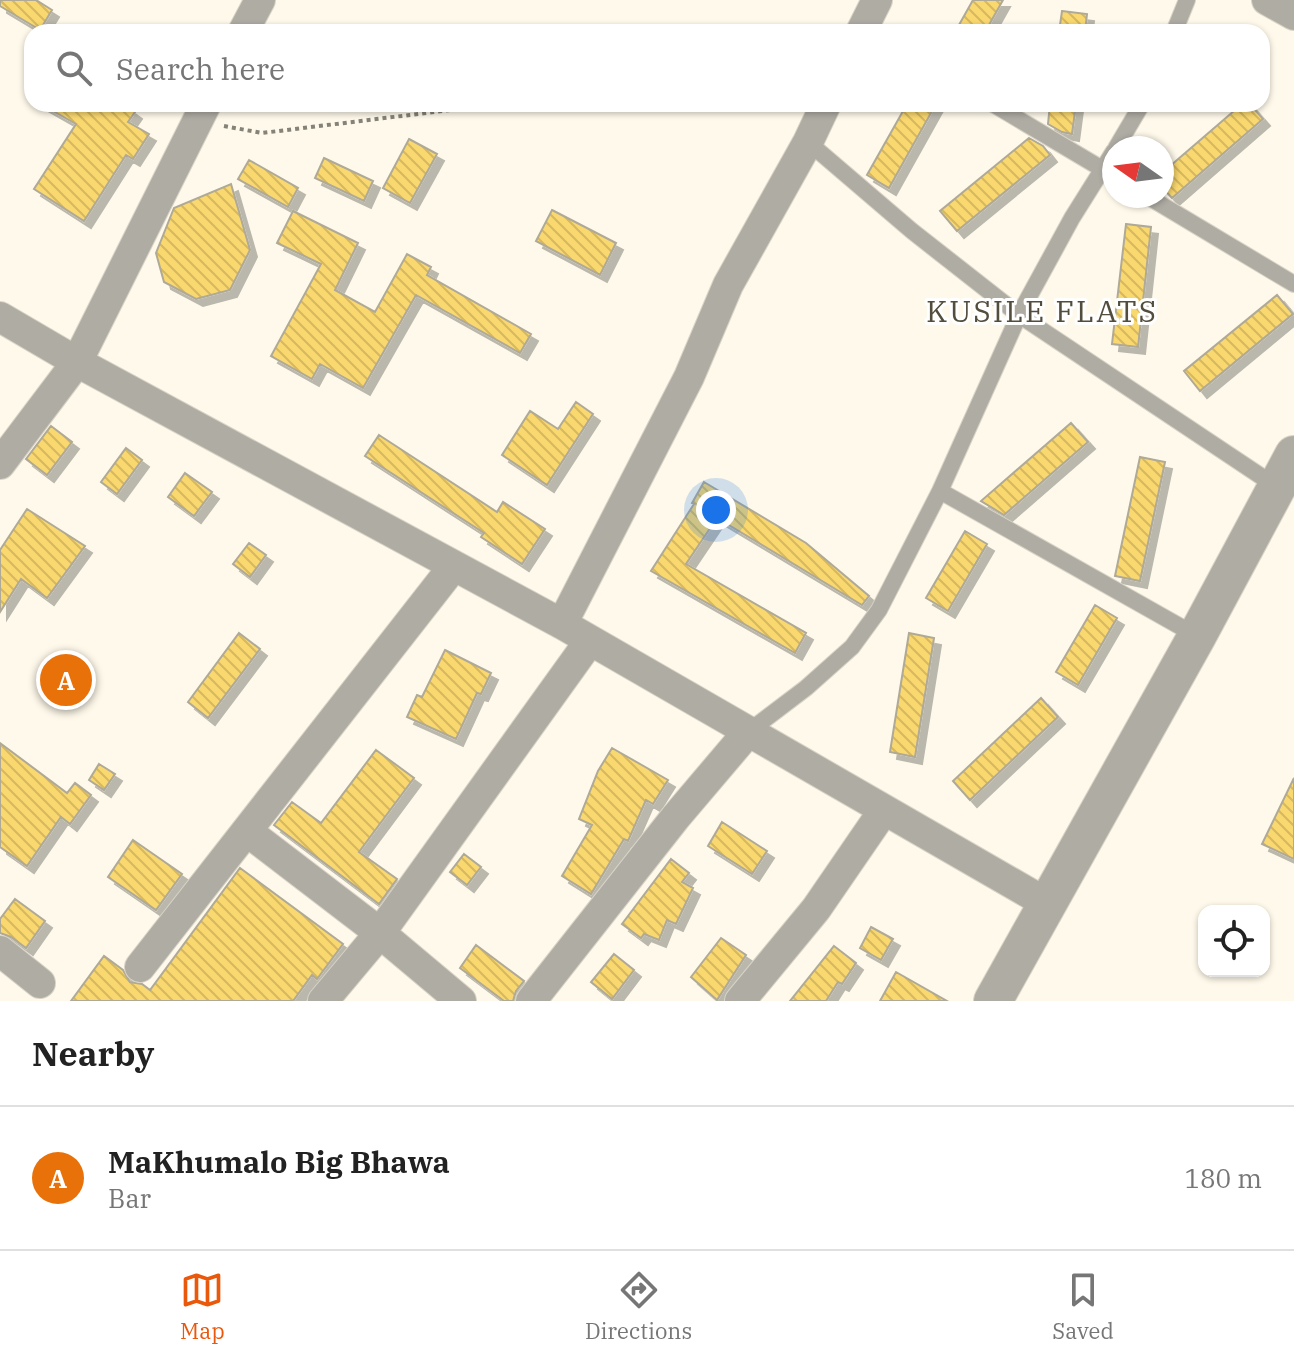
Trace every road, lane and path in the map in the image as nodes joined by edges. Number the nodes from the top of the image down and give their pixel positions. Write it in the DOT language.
graph roads {
  1 [pos="260,0"];
  2 [pos="1187,0"];
  3 [pos="1267,0"];
  4 [pos="1294,15"];
  5 [pos="247,24"];
  6 [pos="1177,24"];
  7 [pos="202,112"];
  8 [pos="434,112"];
  9 [pos="822,112"];
  10 [pos="1006,112"];
  11 [pos="1137,112"];
  12 [pos="1123,136"];
  13 [pos="808,142"];
  14 [pos="1102,169"];
  15 [pos="1102,183"];
  16 [pos="1167,208"];
  17 [pos="1294,284"];
  18 [pos="1019,315"];
  19 [pos="0,317"];
  20 [pos="77,362"];
  21 [pos="0,464"];
  22 [pos="1285,471"];
  23 [pos="940,491"];
  24 [pos="453,567"];
  25 [pos="562,624"];
  26 [pos="1197,636"];
  27 [pos="589,642"];
  28 [pos="748,732"];
  29 [pos="884,810"];
  30 [pos="248,832"];
  31 [pos="1048,904"];
  32 [pos="380,933"];
  33 [pos="0,951"];
  34 [pos="140,967"];
  35 [pos="40,983"];
  36 [pos="323,1001"];
  37 [pos="461,1001"];
  38 [pos="531,1001"];
  39 [pos="740,1001"];
  40 [pos="993,1001"];
  1 -- 5 [label="street"];
  2 -- 6 [label="lane"];
  3 -- 4 [label="street"];
  7 -- 8 [label="path"];
  7 -- 20 [label="street"];
  9 -- 13 [label="street"];
  10 -- 14 [label="lane"];
  11 -- 12 [label="lane"];
  13 -- 18 [label="lane"];
  13 -- 25 [label="street"];
  15 -- 18 [label="lane"];
  16 -- 17 [label="lane"];
  18 -- 22 [label="lane"];
  18 -- 23 [label="lane"];
  19 -- 20 [label="street"];
  20 -- 21 [label="street"];
  20 -- 24 [label="street"];
  22 -- 26 [label="street"];
  23 -- 26 [label="lane"];
  23 -- 28 [label="lane"];
  24 -- 25 [label="street"];
  24 -- 30 [label="street"];
  25 -- 27 [label="street"];
  26 -- 31 [label="street"];
  27 -- 28 [label="street"];
  27 -- 32 [label="street"];
  28 -- 29 [label="street"];
  28 -- 38 [label="street"];
  29 -- 31 [label="street"];
  29 -- 39 [label="street"];
  30 -- 32 [label="street"];
  30 -- 34 [label="street"];
  31 -- 40 [label="street"];
  32 -- 36 [label="street"];
  32 -- 37 [label="street"];
  33 -- 35 [label="street"];
}
